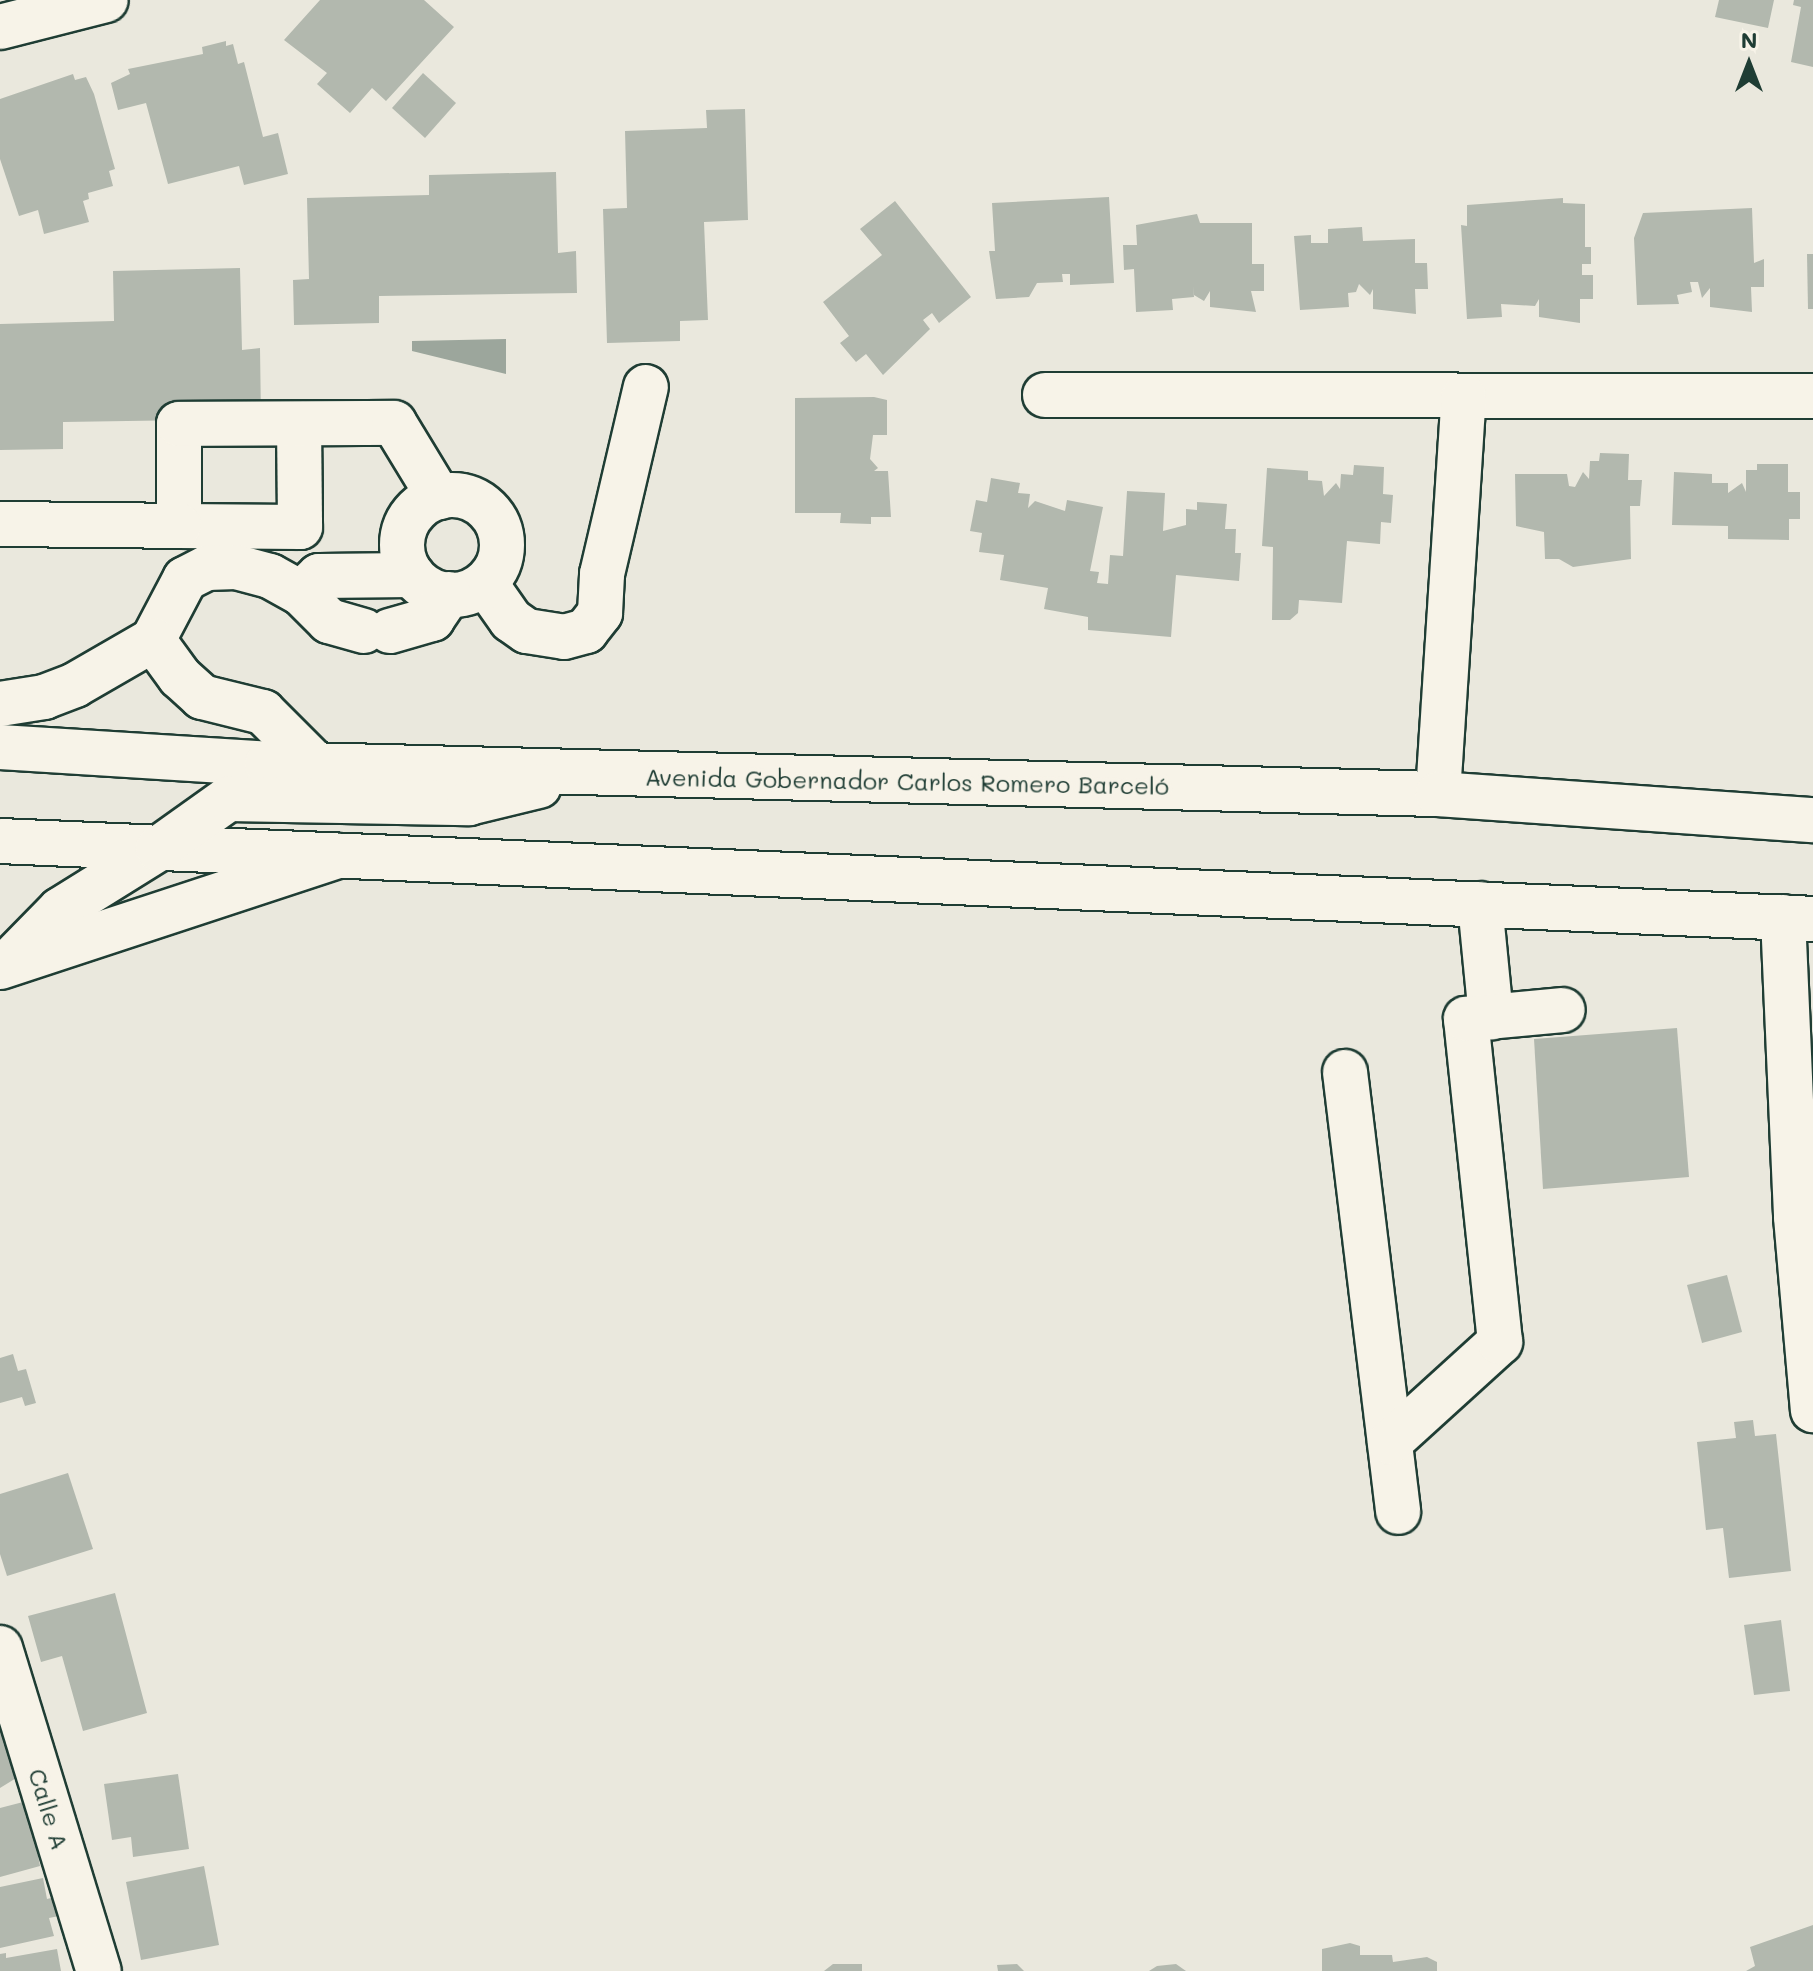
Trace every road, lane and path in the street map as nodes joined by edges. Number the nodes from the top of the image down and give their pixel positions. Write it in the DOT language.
graph roads {
  1 [pos="106,0"];
  2 [pos="0,27"];
  3 [pos="646,387"];
  4 [pos="1045,395"];
  5 [pos="1813,396"];
  6 [pos="1464,397"];
  7 [pos="299,424"];
  8 [pos="439,497"];
  9 [pos="0,524"];
  10 [pos="179,526"];
  11 [pos="448,584"];
  12 [pos="301,593"];
  13 [pos="153,640"];
  14 [pos="0,704"];
  15 [pos="0,747"];
  16 [pos="317,766"];
  17 [pos="596,773"];
  18 [pos="1438,794"];
  19 [pos="1813,820"];
  20 [pos="0,841"];
  21 [pos="158,849"];
  22 [pos="338,856"];
  23 [pos="1480,904"];
  24 [pos="1798,918"];
  25 [pos="4,964"];
  26 [pos="1563,1010"];
  27 [pos="1491,1017"];
  28 [pos="1345,1072"];
  29 [pos="1813,1410"];
  30 [pos="1390,1442"];
  31 [pos="1398,1512"];
  32 [pos="0,1648"];
  33 [pos="99,1971"];
  1 -- 2 [label="main road"];
  3 -- 11 [label="main road"];
  4 -- 6 [label="main road"];
  5 -- 6 [label="main road"];
  6 -- 18 [label="main road"];
  7 -- 8 [label="main road"];
  7 -- 10 [label="main road"];
  7 -- 10 [label="main road"];
  8 -- 11 [label="main road"];
  8 -- 11 [label="main road"];
  9 -- 10 [label="main road"];
  11 -- 12 [label="main road"];
  11 -- 12 [label="main road"];
  12 -- 13 [label="main road"];
  13 -- 14 [label="main road"];
  13 -- 16 [label="main road"];
  15 -- 16 [label="main road, Avenida Gobernador Carlos Romero Barceló"];
  16 -- 17 [label="main road, Avenida Gobernador Carlos Romero Barceló"];
  17 -- 18 [label="main road, Avenida Gobernador Carlos Romero Barceló"];
  17 -- 21 [label="main road"];
  18 -- 19 [label="main road, Avenida Gobernador Carlos Romero Barceló"];
  20 -- 21 [label="main road"];
  21 -- 22 [label="main road"];
  21 -- 25 [label="main road"];
  22 -- 23 [label="main road"];
  22 -- 25 [label="main road"];
  23 -- 24 [label="main road"];
  23 -- 27 [label="main road"];
  24 -- 29 [label="main road"];
  26 -- 27 [label="main road"];
  27 -- 30 [label="main road"];
  28 -- 30 [label="main road"];
  30 -- 31 [label="main road"];
  32 -- 33 [label="main road, Calle A"];
}
